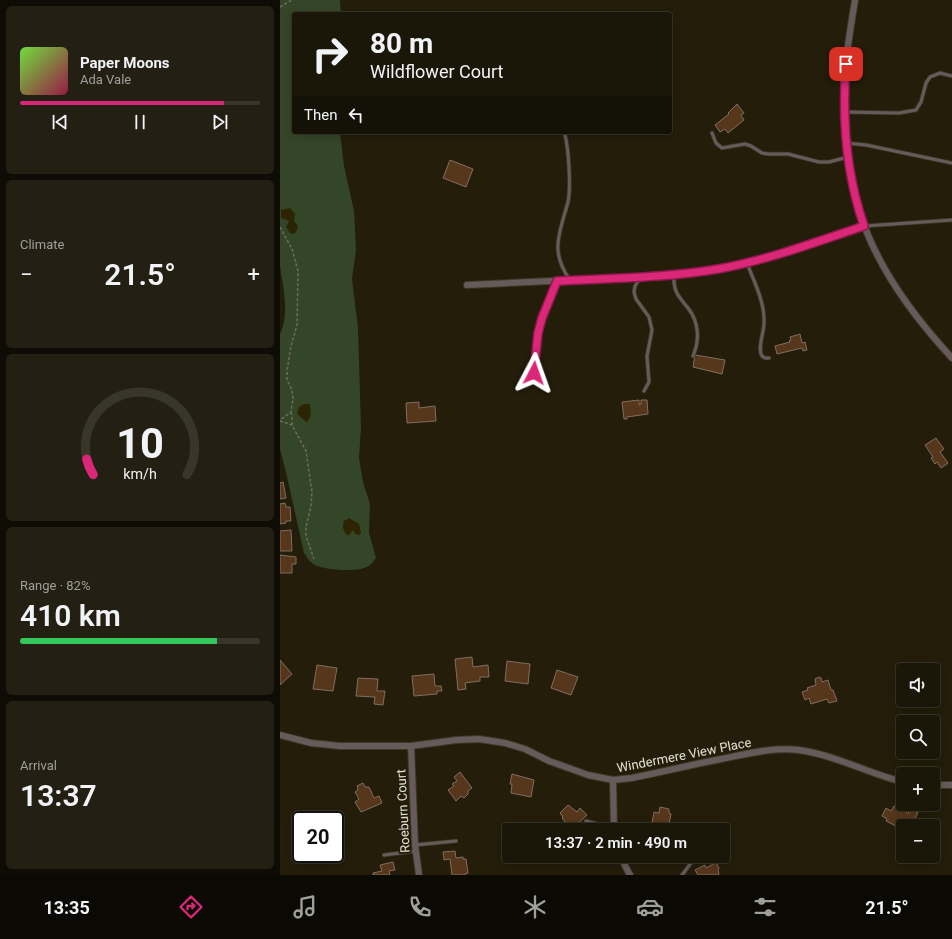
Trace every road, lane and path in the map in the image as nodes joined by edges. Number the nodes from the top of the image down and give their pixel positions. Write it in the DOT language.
graph roads {
  1 [pos="292,0"];
  2 [pos="855,0"];
  3 [pos="280,7"];
  4 [pos="952,76"];
  5 [pos="845,112"];
  6 [pos="712,133"];
  7 [pos="565,134"];
  8 [pos="846,143"];
  9 [pos="848,157"];
  10 [pos="952,163"];
  11 [pos="952,220"];
  12 [pos="864,226"];
  13 [pos="280,227"];
  14 [pos="747,263"];
  15 [pos="674,275"];
  16 [pos="642,277"];
  17 [pos="570,280"];
  18 [pos="557,281"];
  19 [pos="467,285"];
  20 [pos="693,356"];
  21 [pos="769,358"];
  22 [pos="952,358"];
  23 [pos="534,373"];
  24 [pos="644,391"];
  25 [pos="291,412"];
  26 [pos="280,421"];
  27 [pos="292,425"];
  28 [pos="314,559"];
  29 [pos="280,735"];
  30 [pos="411,746"];
  31 [pos="613,780"];
  32 [pos="896,780"];
  33 [pos="940,785"];
  34 [pos="952,785"];
  35 [pos="586,821"];
  36 [pos="593,823"];
  37 [pos="613,823"];
  38 [pos="456,842"];
  39 [pos="415,848"];
  40 [pos="384,855"];
  41 [pos="624,863"];
  42 [pos="691,863"];
  43 [pos="420,875"];
  44 [pos="630,875"];
  45 [pos="682,875"];
  1 -- 3 [label="path"];
  2 -- 5 [label="street"];
  4 -- 5 [label="lane"];
  5 -- 8 [label="street"];
  6 -- 9 [label="lane"];
  7 -- 17 [label="lane"];
  8 -- 9 [label="street"];
  8 -- 10 [label="lane"];
  9 -- 12 [label="street"];
  11 -- 12 [label="lane"];
  12 -- 14 [label="street"];
  12 -- 22 [label="street"];
  13 -- 25 [label="path"];
  14 -- 15 [label="street"];
  14 -- 21 [label="lane"];
  15 -- 16 [label="street"];
  15 -- 20 [label="lane"];
  16 -- 17 [label="street"];
  16 -- 24 [label="lane"];
  17 -- 18 [label="street"];
  18 -- 19 [label="street"];
  18 -- 23 [label="lane"];
  25 -- 26 [label="path"];
  25 -- 27 [label="path"];
  26 -- 27 [label="path"];
  27 -- 28 [label="path"];
  29 -- 30 [label="street, Windermere View Place"];
  30 -- 31 [label="street, Windermere View Place"];
  30 -- 39 [label="street, Roeburn Court"];
  31 -- 32 [label="street, Windermere View Place"];
  31 -- 37 [label="street"];
  33 -- 34 [label="street"];
  35 -- 36 [label="lane"];
  38 -- 39 [label="lane"];
  39 -- 40 [label="lane"];
  39 -- 43 [label="street, Roeburn Court"];
  41 -- 44 [label="street"];
  42 -- 45 [label="lane"];
}
